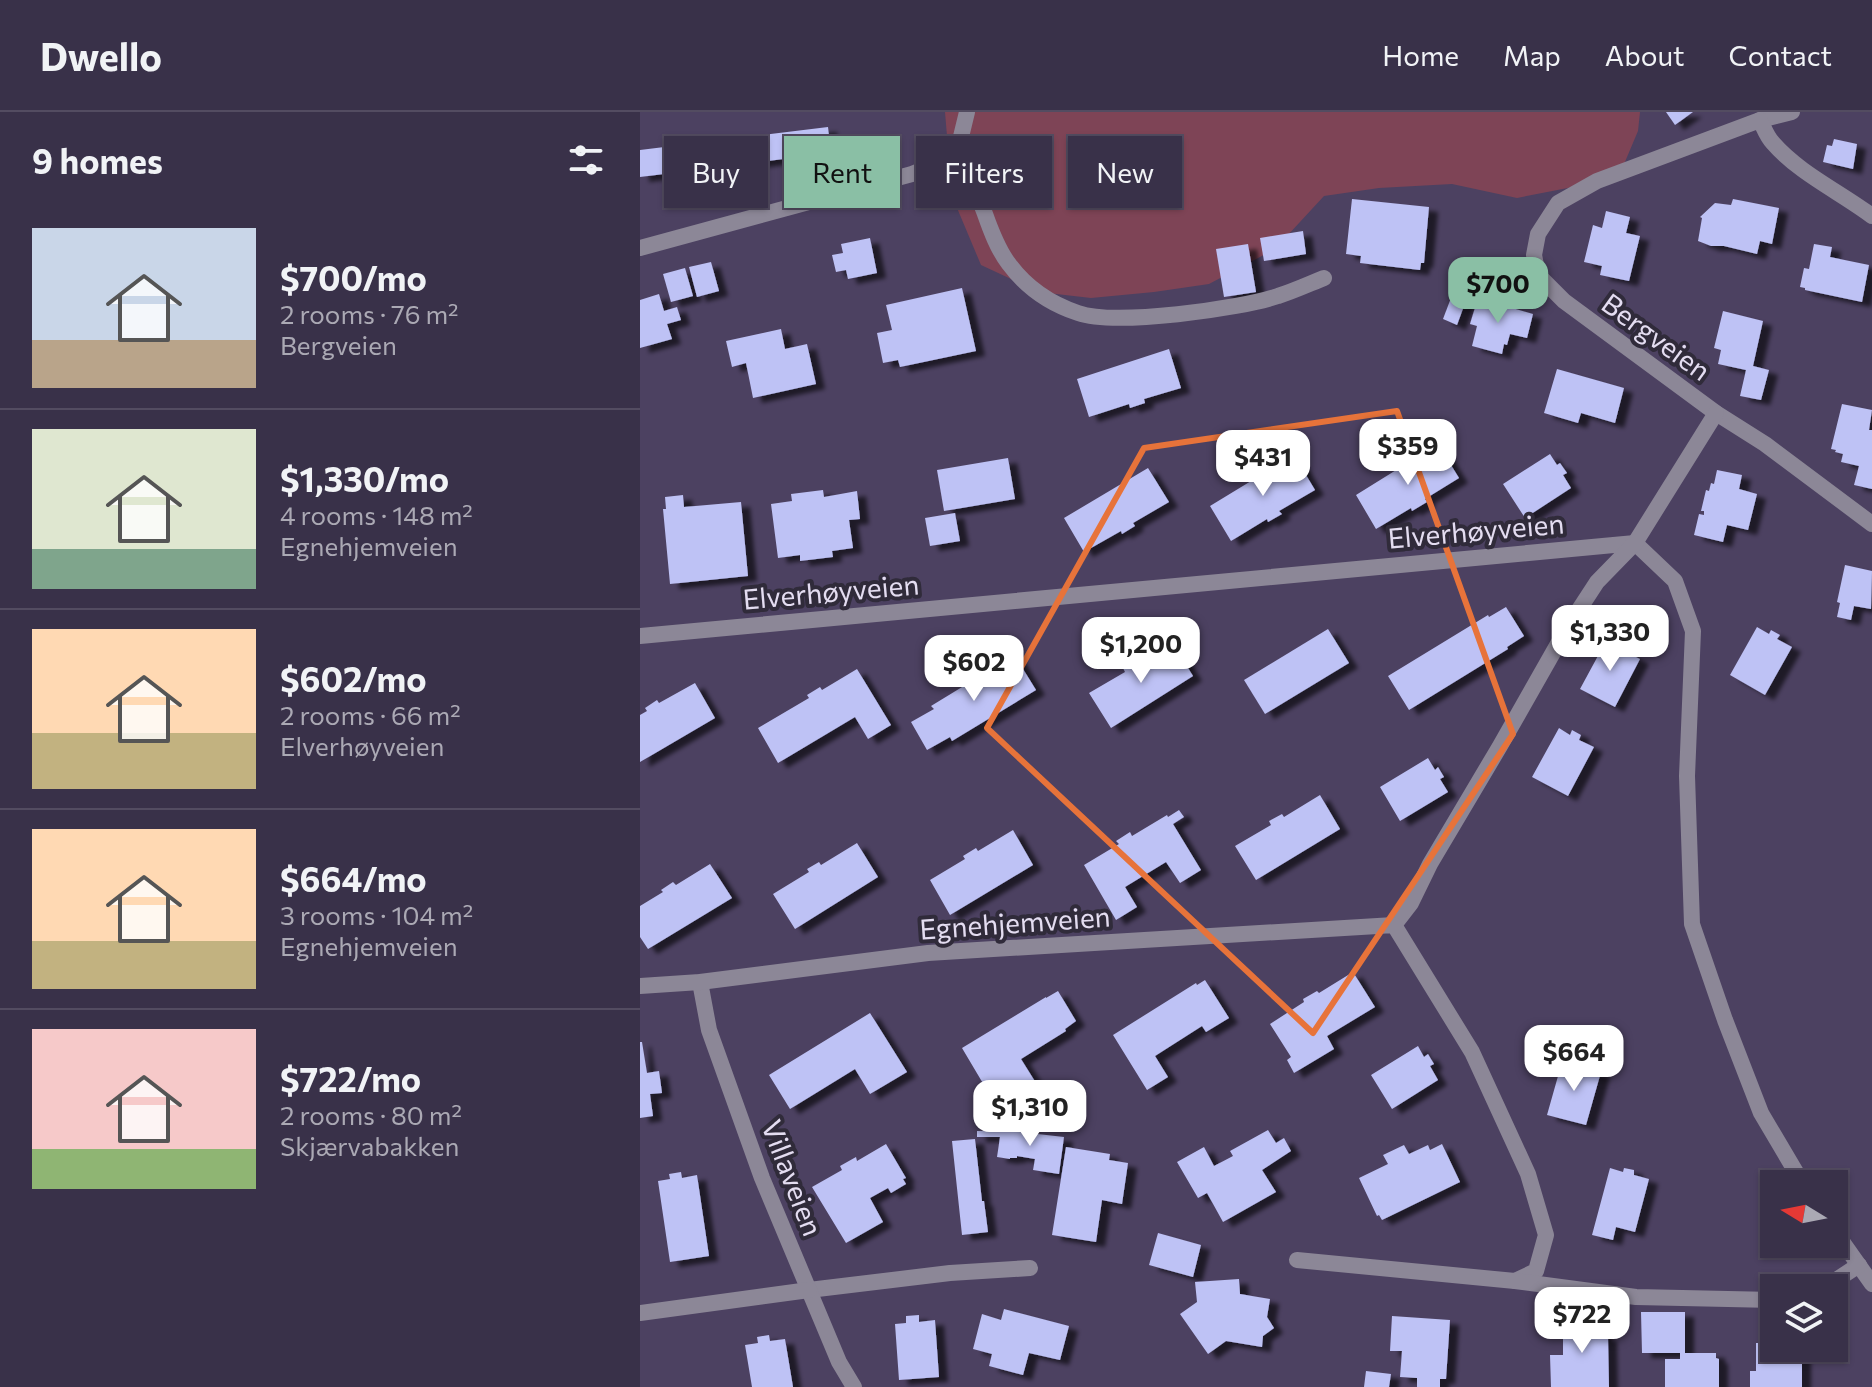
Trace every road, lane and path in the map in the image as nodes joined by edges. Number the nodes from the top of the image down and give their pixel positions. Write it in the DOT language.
graph roads {
  1 [pos="967,112"];
  2 [pos="1792,112"];
  3 [pos="1760,120"];
  4 [pos="961,136"];
  5 [pos="916,172"];
  6 [pos="983,208"];
  7 [pos="1872,216"];
  8 [pos="640,248"];
  9 [pos="1324,278"];
  10 [pos="1716,413"];
  11 [pos="1872,524"];
  12 [pos="1635,543"];
  13 [pos="640,636"];
  14 [pos="1394,925"];
  15 [pos="700,982"];
  16 [pos="640,986"];
  17 [pos="1795,1170"];
  18 [pos="1848,1250"];
  19 [pos="1297,1260"];
  20 [pos="1859,1265"];
  21 [pos="1030,1268"];
  22 [pos="1845,1274"];
  23 [pos="1515,1281"];
  24 [pos="1872,1284"];
  25 [pos="809,1290"];
  26 [pos="1760,1300"];
  27 [pos="640,1313"];
  28 [pos="854,1387"];
  1 -- 4 [label="street"];
  2 -- 3 [label="street, Bergveien"];
  3 -- 7 [label="street"];
  3 -- 10 [label="street, Bergveien"];
  5 -- 8 [label="street"];
  6 -- 9 [label="street"];
  10 -- 11 [label="street, Bergveien"];
  10 -- 12 [label="street"];
  12 -- 13 [label="street, Elverhøyveien"];
  12 -- 14 [label="street"];
  12 -- 17 [label="street"];
  14 -- 15 [label="street, Egnehjemveien"];
  14 -- 23 [label="street"];
  15 -- 16 [label="street, Egnehjemveien"];
  15 -- 25 [label="street, Villaveien"];
  18 -- 20 [label="street"];
  19 -- 23 [label="street"];
  20 -- 22 [label="street"];
  20 -- 24 [label="street"];
  21 -- 25 [label="street"];
  23 -- 26 [label="street"];
  25 -- 27 [label="street"];
  25 -- 28 [label="street, Villaveien"];
}
